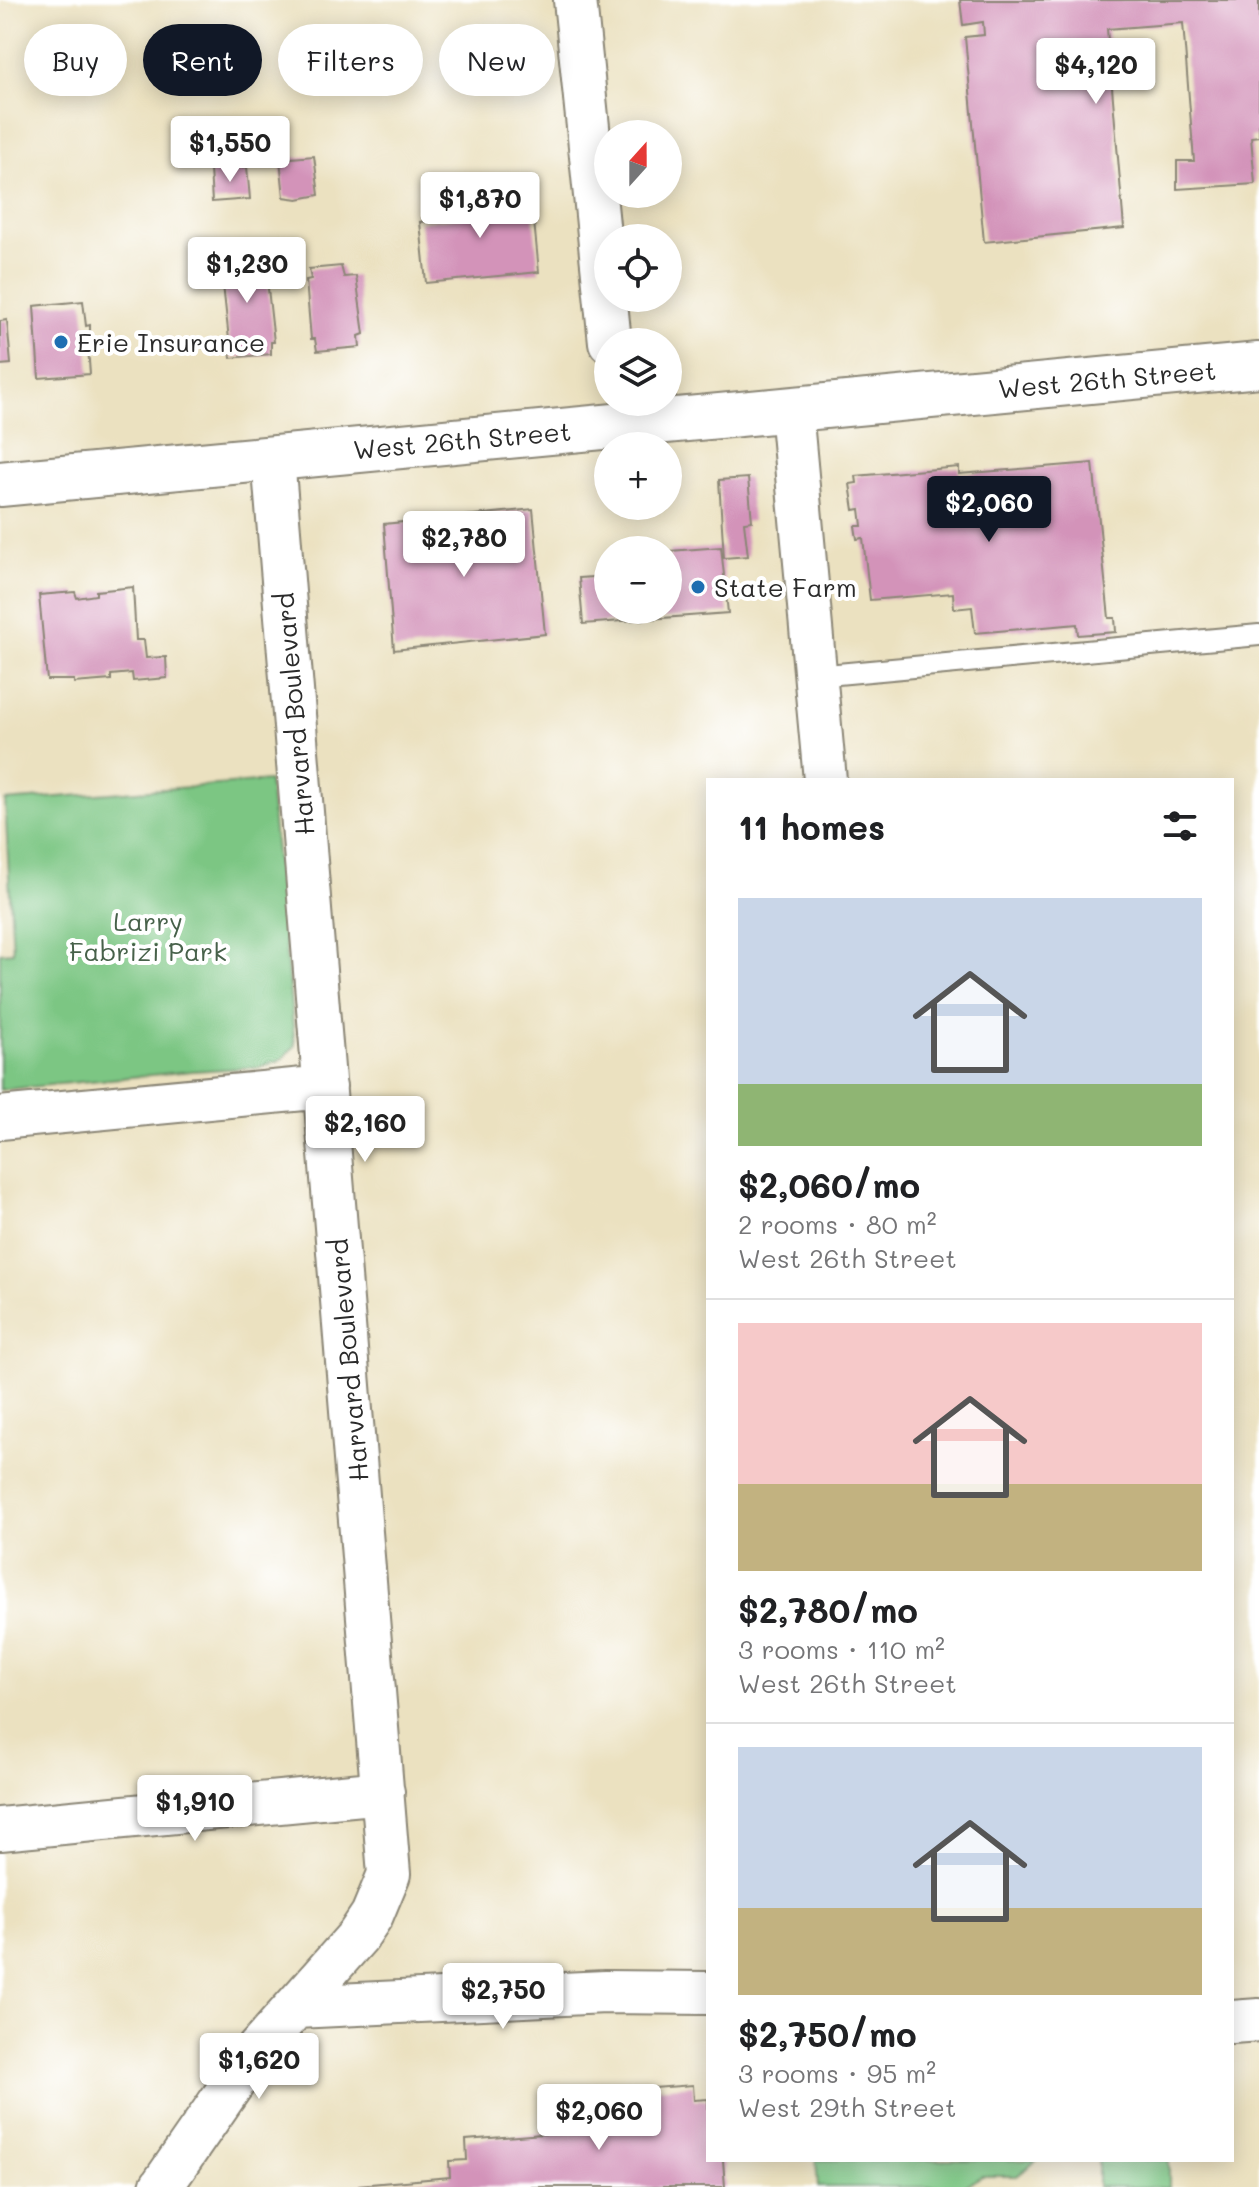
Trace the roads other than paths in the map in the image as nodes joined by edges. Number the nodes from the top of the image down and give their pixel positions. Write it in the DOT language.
graph roads {
  1 [pos="575,0"];
  2 [pos="609,328"];
  3 [pos="1259,365"];
  4 [pos="791,410"];
  5 [pos="682,413"];
  6 [pos="601,416"];
  7 [pos="273,458"];
  8 [pos="0,484"];
  9 [pos="1259,635"];
  10 [pos="816,676"];
  11 [pos="825,778"];
  12 [pos="325,1087"];
  13 [pos="0,1118"];
  14 [pos="383,1792"];
  15 [pos="0,1829"];
  16 [pos="706,1993"];
  17 [pos="296,2007"];
  18 [pos="1259,2020"];
  19 [pos="1234,2022"];
  20 [pos="161,2187"];
  1 -- 2 [label="street"];
  3 -- 4 [label="main road, West 26th Street"];
  4 -- 5 [label="main road, West 26th Street"];
  4 -- 10 [label="street"];
  6 -- 7 [label="main road, West 26th Street"];
  7 -- 8 [label="main road, West 26th Street"];
  7 -- 12 [label="street, Harvard Boulevard"];
  9 -- 10 [label="lane"];
  10 -- 11 [label="street"];
  12 -- 13 [label="street"];
  12 -- 14 [label="street, Harvard Boulevard"];
  14 -- 15 [label="street"];
  14 -- 17 [label="street, Harvard Boulevard"];
  16 -- 17 [label="street"];
  17 -- 20 [label="street, Harvard Boulevard"];
  18 -- 19 [label="street"];
}
